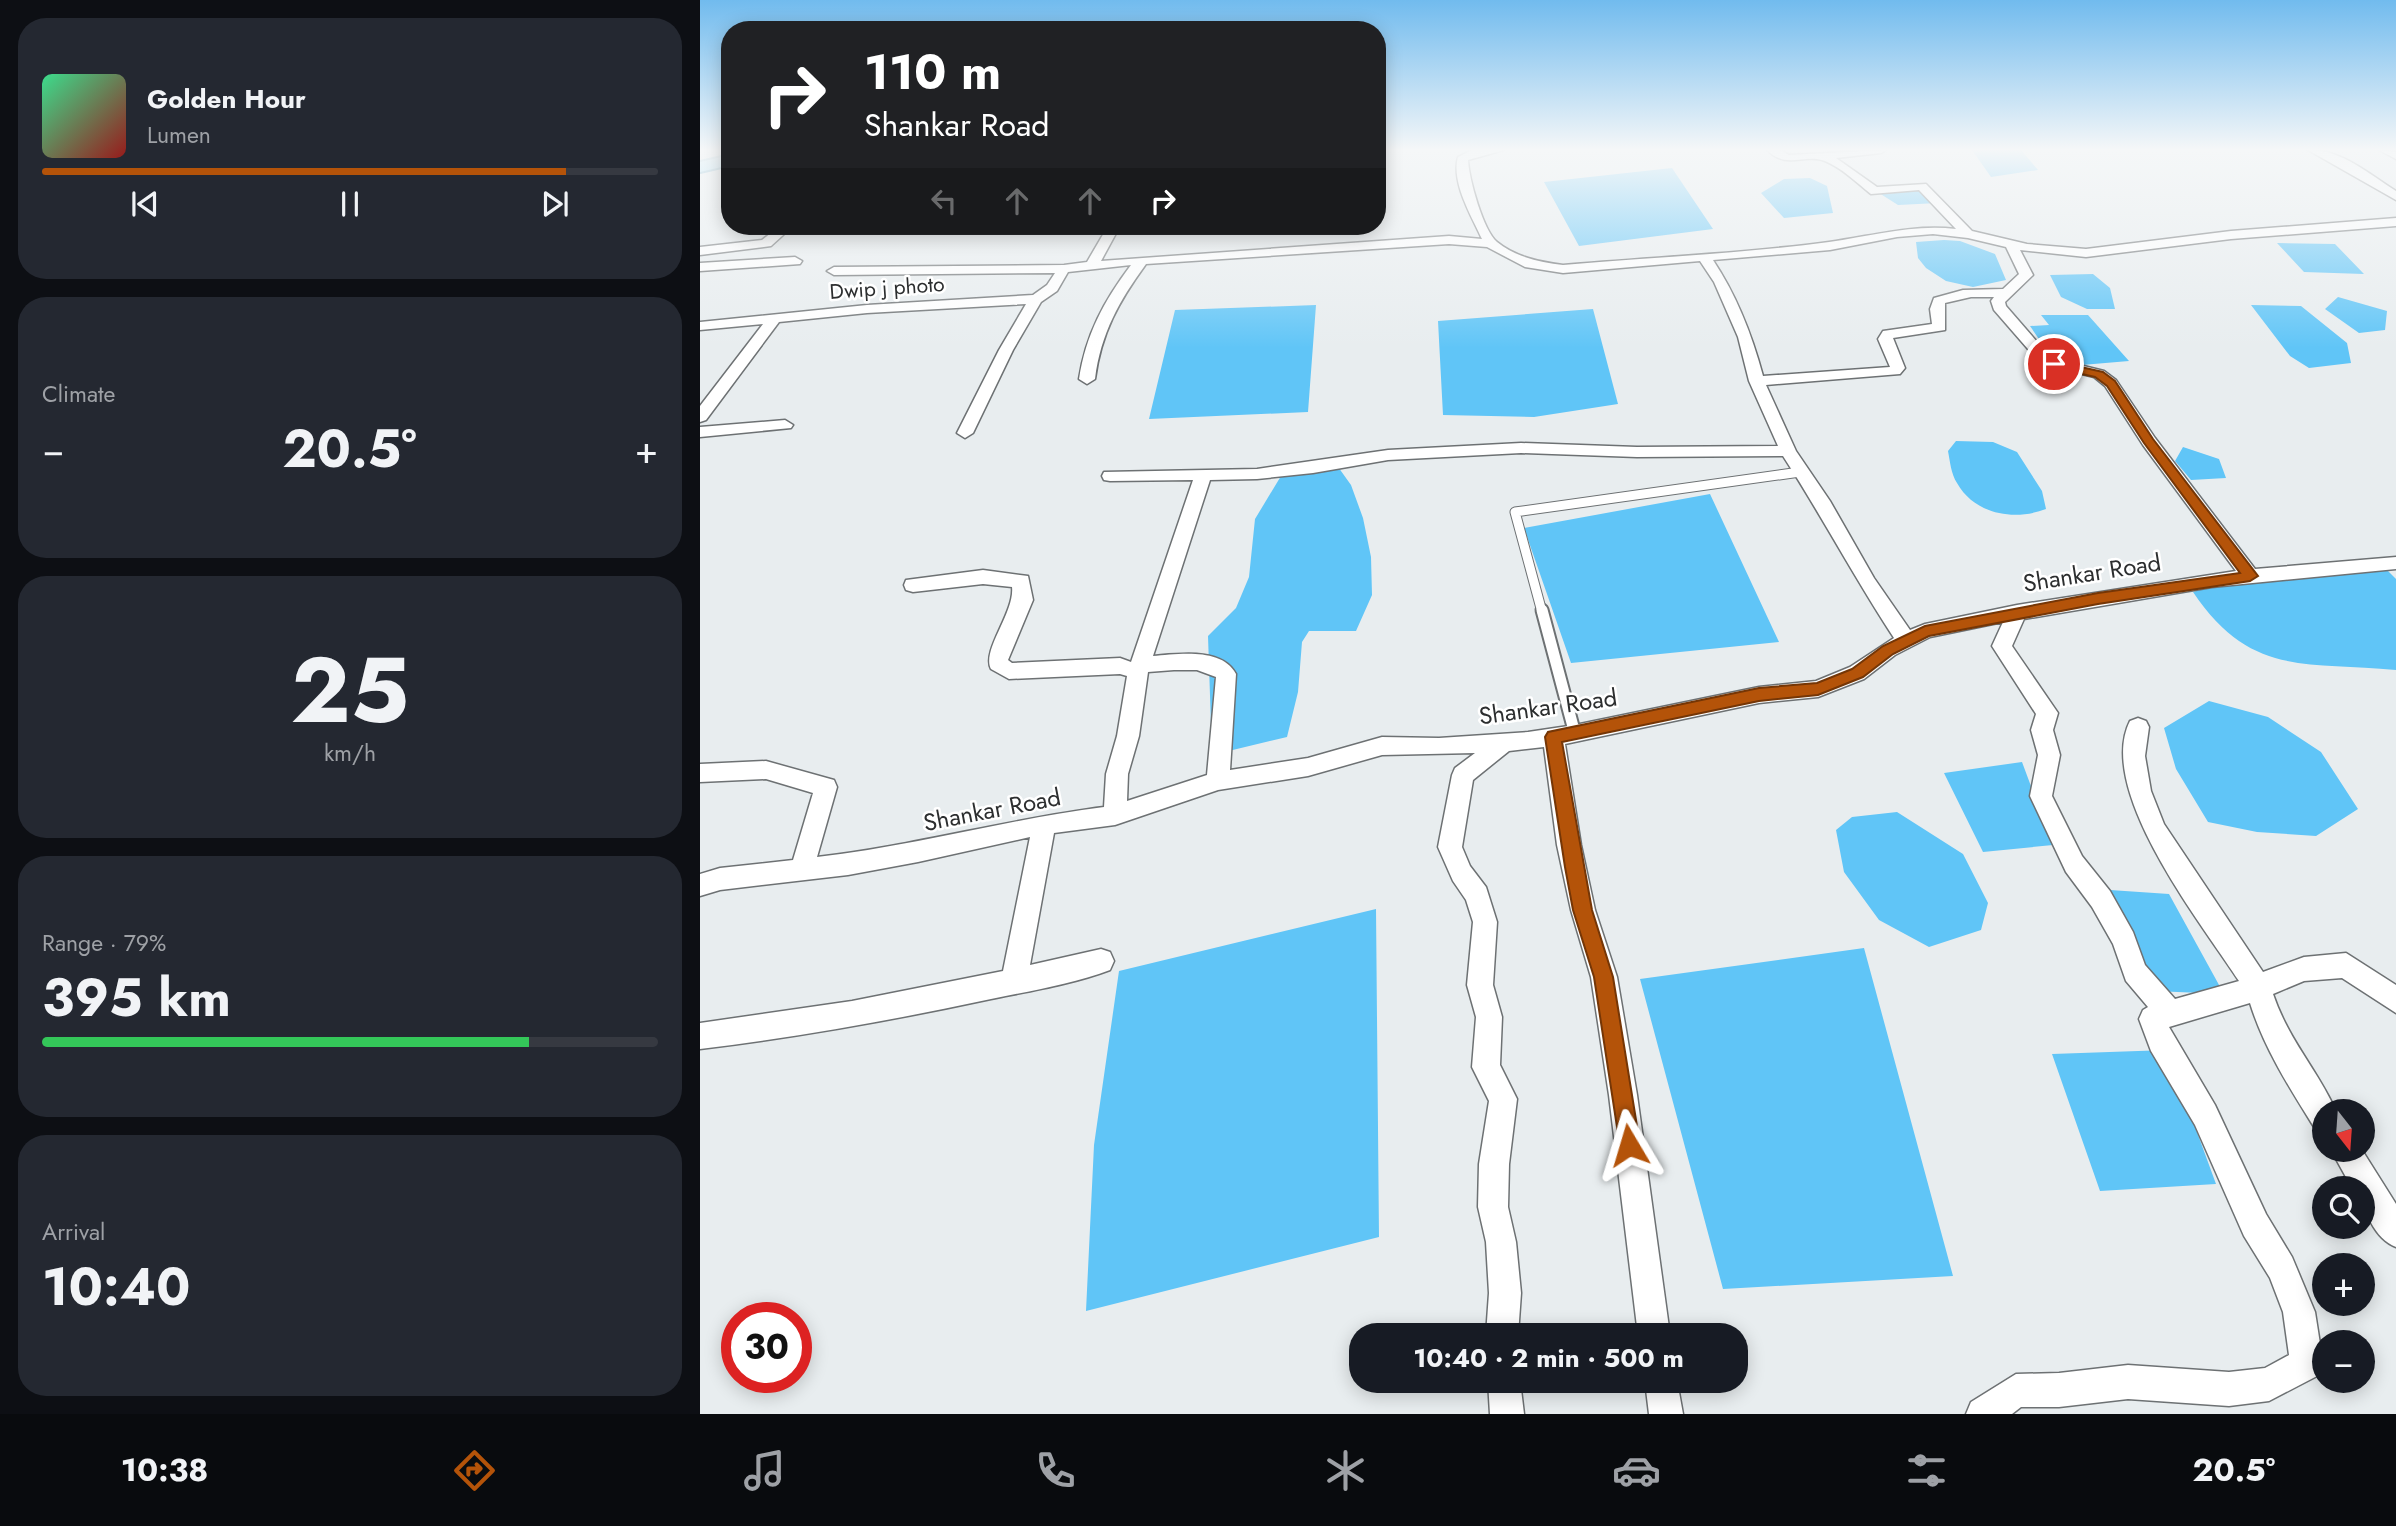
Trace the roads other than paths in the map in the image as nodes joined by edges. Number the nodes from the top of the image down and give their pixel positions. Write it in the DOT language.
graph roads {
  1 [pos="1476,216"];
  2 [pos="1951,216"];
  3 [pos="2396,222"];
  4 [pos="1968,234"];
  5 [pos="776,235"];
  6 [pos="1109,235"];
  7 [pos="1490,243"];
  8 [pos="2011,244"];
  9 [pos="700,251"];
  10 [pos="1704,257"];
  11 [pos="1142,260"];
  12 [pos="794,261"];
  13 [pos="1092,266"];
  14 [pos="700,267"];
  15 [pos="1064,269"];
  16 [pos="834,271"];
  17 [pos="2004,293"];
  18 [pos="1036,299"];
  19 [pos="774,319"];
  20 [pos="700,326"];
  21 [pos="1087,379"];
  22 [pos="1757,381"];
  23 [pos="700,417"];
  24 [pos="785,425"];
  25 [pos="700,432"];
  26 [pos="965,433"];
  27 [pos="1788,452"];
  28 [pos="1800,472"];
  29 [pos="1110,476"];
  30 [pos="1202,476"];
  31 [pos="2396,563"];
  32 [pos="2250,576"];
  33 [pos="913,585"];
  34 [pos="2017,612"];
  35 [pos="1907,641"];
  36 [pos="1139,668"];
  37 [pos="2138,727"];
  38 [pos="1564,735"];
  39 [pos="1504,743"];
  40 [pos="700,773"];
  41 [pos="1218,781"];
  42 [pos="1115,816"];
  43 [pos="1044,824"];
  44 [pos="802,869"];
  45 [pos="700,885"];
  46 [pos="1101,961"];
  47 [pos="1014,982"];
  48 [pos="2258,987"];
  49 [pos="2396,1000"];
  50 [pos="2171,1015"];
  51 [pos="700,1036"];
  52 [pos="2313,1099"];
  53 [pos="2352,1162"];
  54 [pos="2396,1232"];
  55 [pos="1503,1323"];
  56 [pos="1652,1323"];
  57 [pos="1505,1393"];
  58 [pos="1663,1393"];
  59 [pos="1507,1414"];
  60 [pos="1666,1414"];
  61 [pos="1983,1414"];
  1 -- 7 [label="street"];
  2 -- 4 [label="street"];
  3 -- 8 [label="street"];
  4 -- 8 [label="street"];
  4 -- 10 [label="street"];
  5 -- 9 [label="street"];
  6 -- 13 [label="street"];
  7 -- 10 [label="street"];
  7 -- 11 [label="street"];
  8 -- 17 [label="street"];
  10 -- 22 [label="street"];
  11 -- 13 [label="street"];
  11 -- 21 [label="street"];
  12 -- 14 [label="street"];
  13 -- 15 [label="street"];
  15 -- 16 [label="street"];
  15 -- 18 [label="street"];
  17 -- 22 [label="street"];
  17 -- 32 [label="street"];
  18 -- 19 [label="street, Dwip j photo"];
  18 -- 26 [label="street"];
  19 -- 20 [label="street, Dwip j photo"];
  19 -- 23 [label="street"];
  22 -- 27 [label="street"];
  24 -- 25 [label="street"];
  27 -- 28 [label="street"];
  27 -- 30 [label="street"];
  28 -- 35 [label="street"];
  28 -- 38 [label="lane"];
  29 -- 30 [label="street"];
  30 -- 36 [label="street"];
  31 -- 32 [label="street, Shankar Road"];
  32 -- 34 [label="street, Shankar Road"];
  33 -- 36 [label="street"];
  34 -- 35 [label="street, Shankar Road"];
  34 -- 50 [label="street"];
  35 -- 38 [label="street, Shankar Road"];
  36 -- 41 [label="street"];
  36 -- 42 [label="street"];
  37 -- 48 [label="street"];
  38 -- 39 [label="street, Shankar Road"];
  38 -- 56 [label="street"];
  39 -- 41 [label="street, Shankar Road"];
  39 -- 55 [label="street"];
  40 -- 44 [label="street"];
  41 -- 42 [label="street, Shankar Road"];
  42 -- 43 [label="street, Shankar Road"];
  43 -- 44 [label="street, Shankar Road"];
  43 -- 47 [label="street"];
  44 -- 45 [label="street, Shankar Road"];
  46 -- 47 [label="street"];
  47 -- 51 [label="street"];
  48 -- 49 [label="street"];
  48 -- 50 [label="street"];
  48 -- 52 [label="street"];
  50 -- 61 [label="street"];
  53 -- 54 [label="street"];
  57 -- 59 [label="street"];
  58 -- 60 [label="street"];
}
